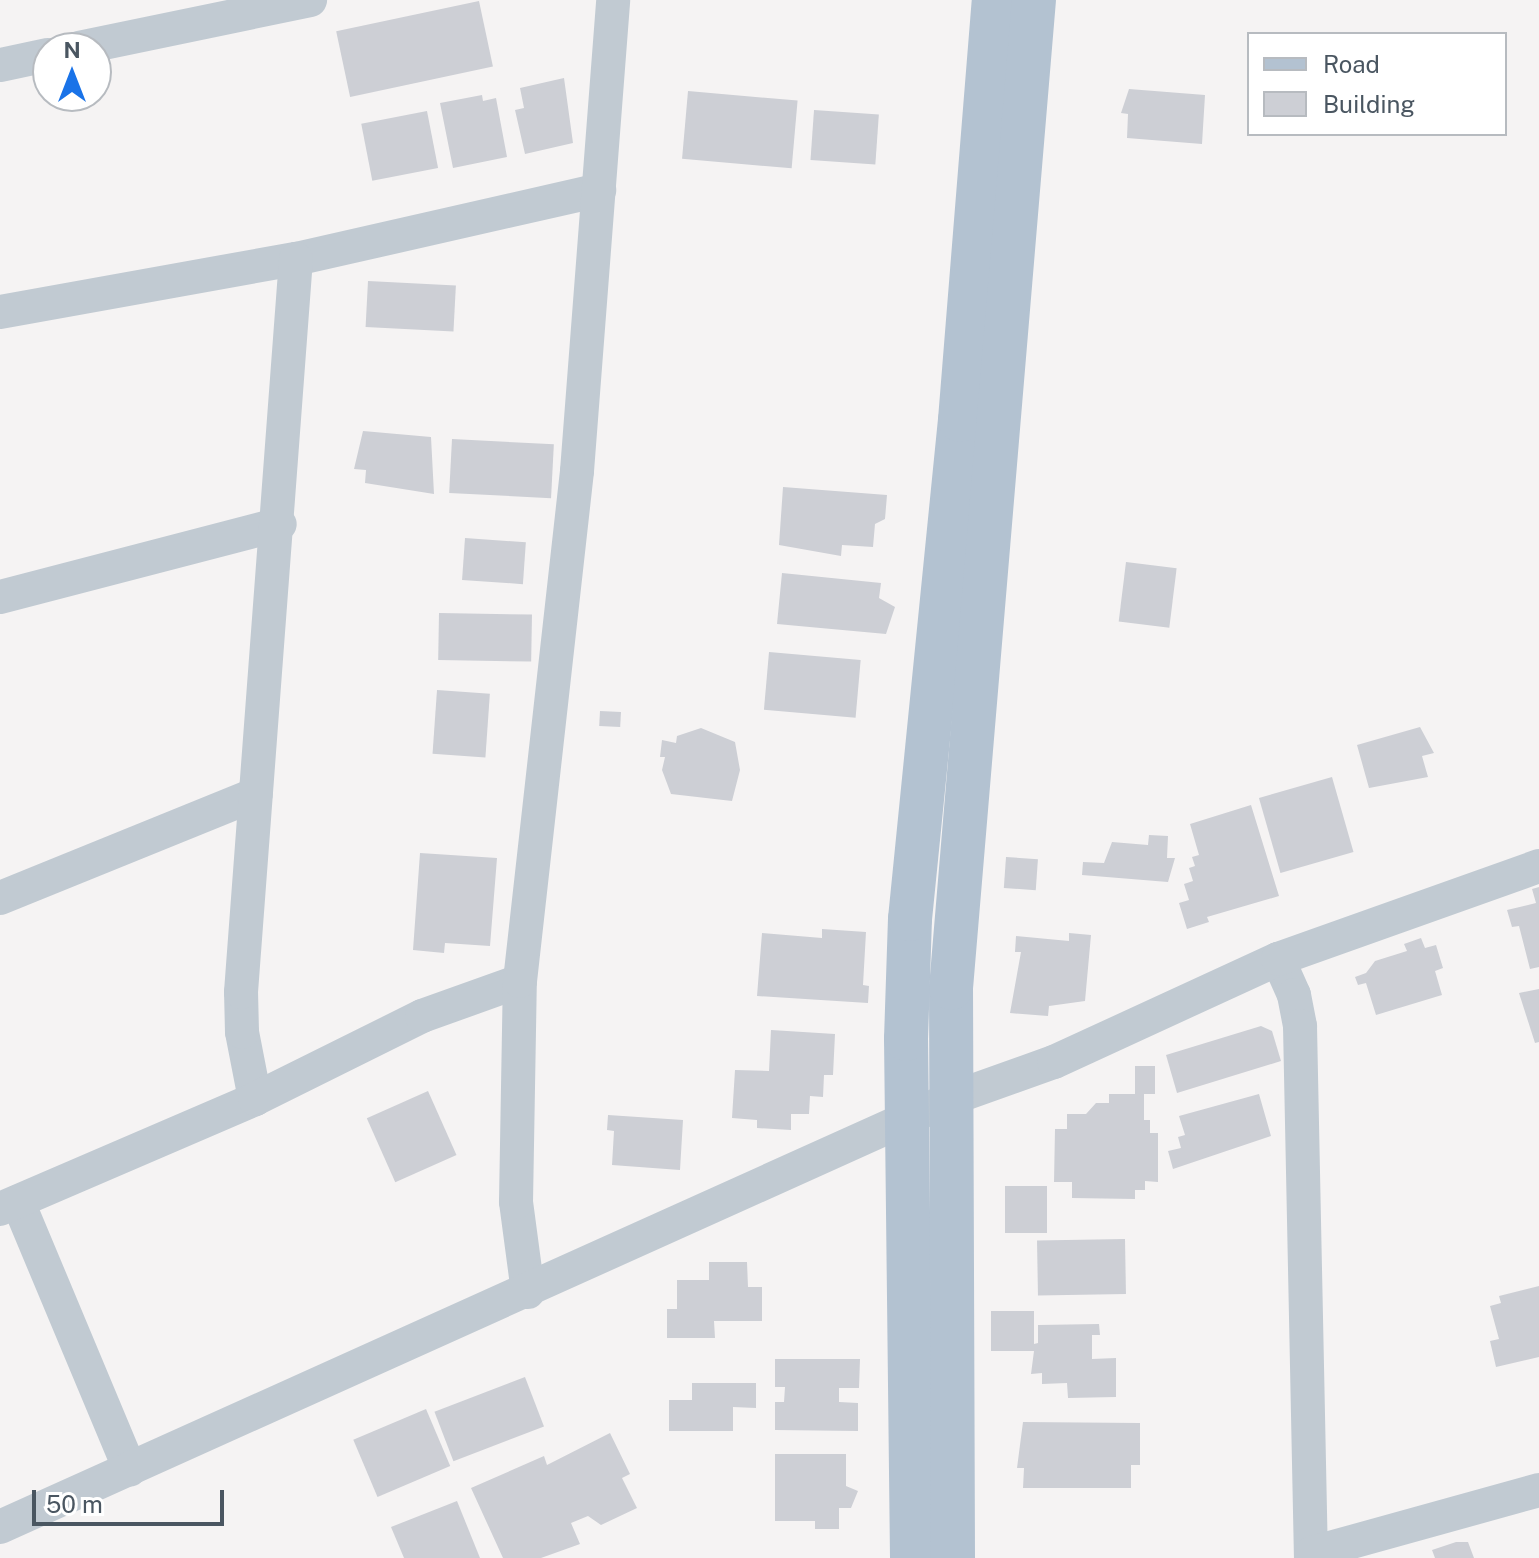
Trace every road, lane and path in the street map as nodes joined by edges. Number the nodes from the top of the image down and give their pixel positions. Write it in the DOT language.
graph roads {
  1 [pos="310,0"];
  2 [pos="613,0"];
  3 [pos="994,0"];
  4 [pos="1034,0"];
  5 [pos="223,9"];
  6 [pos="112,39"];
  7 [pos="32,58"];
  8 [pos="0,65"];
  9 [pos="599,190"];
  10 [pos="296,259"];
  11 [pos="0,312"];
  12 [pos="280,524"];
  13 [pos="0,597"];
  14 [pos="256,794"];
  15 [pos="1539,866"];
  16 [pos="0,898"];
  17 [pos="1278,959"];
  18 [pos="520,981"];
  19 [pos="255,1099"];
  20 [pos="950,1099"];
  21 [pos="907,1121"];
  22 [pos="9,1206"];
  23 [pos="528,1292"];
  24 [pos="130,1470"];
  25 [pos="1539,1490"];
  26 [pos="0,1527"];
  27 [pos="1312,1555"];
  28 [pos="912,1558"];
  29 [pos="953,1558"];
  1 -- 5 [label="street"];
  2 -- 9 [label="street"];
  3 -- 21 [label="main road"];
  4 -- 20 [label="main road"];
  5 -- 6 [label="street"];
  7 -- 8 [label="street"];
  9 -- 10 [label="street"];
  9 -- 18 [label="street"];
  10 -- 11 [label="street"];
  10 -- 12 [label="street"];
  12 -- 13 [label="street"];
  12 -- 14 [label="street"];
  14 -- 16 [label="street"];
  14 -- 19 [label="street"];
  15 -- 17 [label="street"];
  17 -- 20 [label="street"];
  17 -- 27 [label="street"];
  18 -- 19 [label="street"];
  18 -- 23 [label="street"];
  19 -- 22 [label="street"];
  20 -- 21 [label="street"];
  20 -- 29 [label="main road"];
  21 -- 23 [label="street"];
  21 -- 28 [label="main road"];
  22 -- 24 [label="street"];
  23 -- 24 [label="street"];
  24 -- 26 [label="street"];
  25 -- 27 [label="street"];
}
